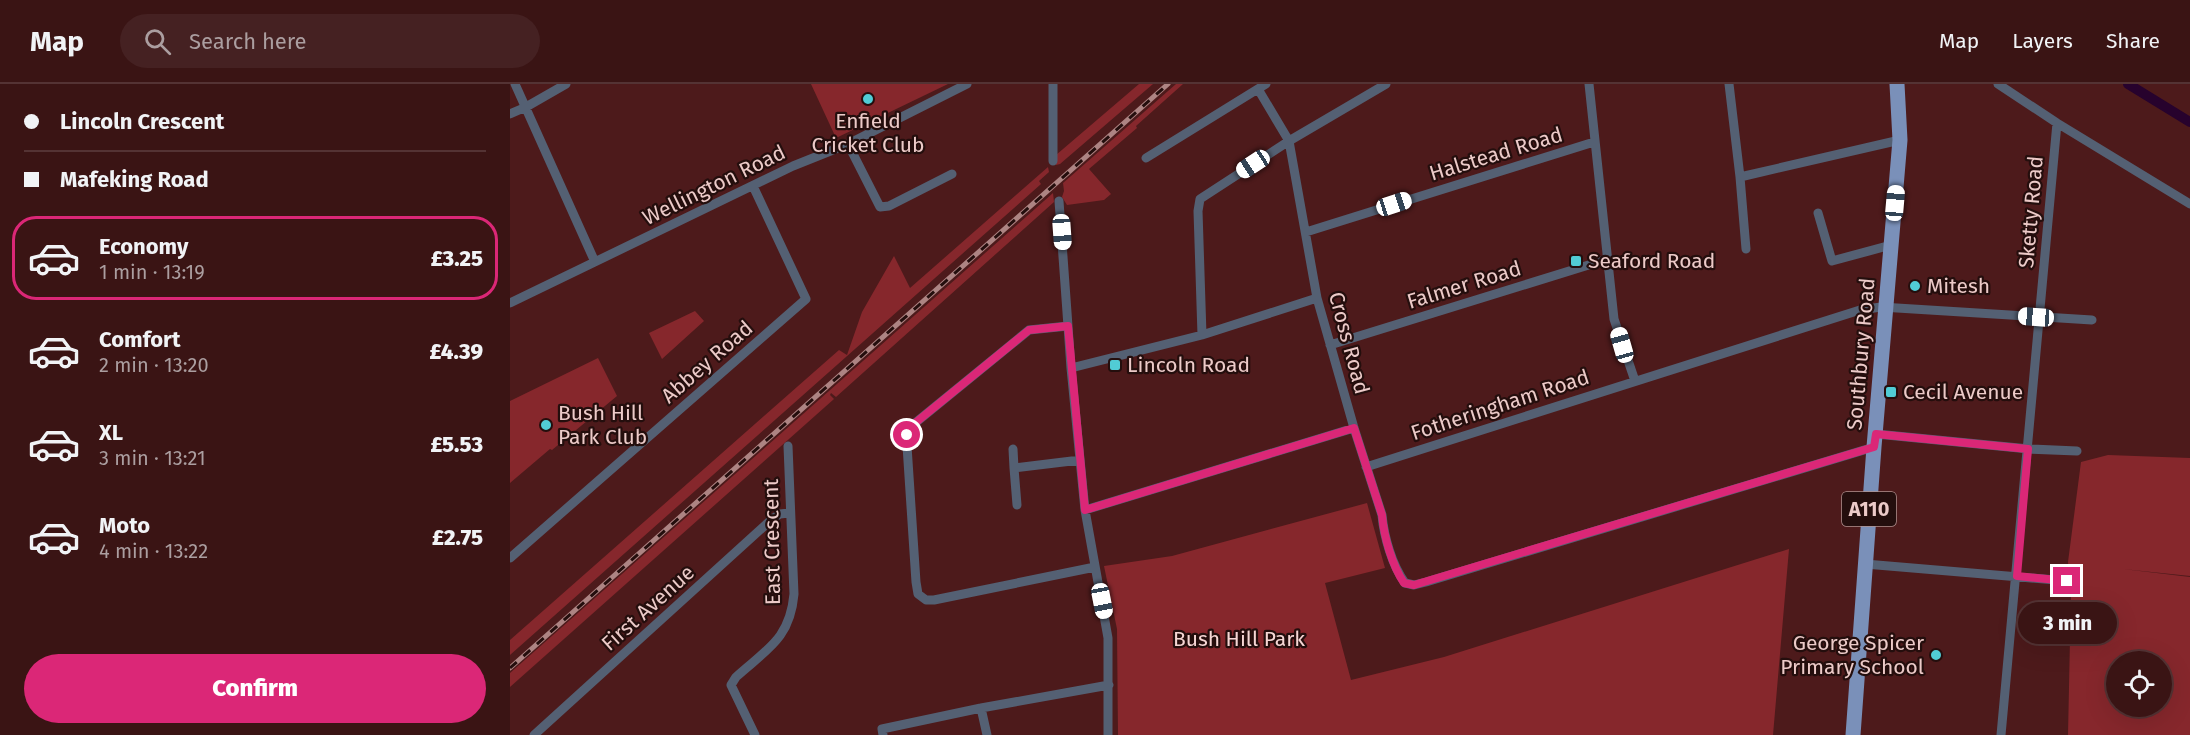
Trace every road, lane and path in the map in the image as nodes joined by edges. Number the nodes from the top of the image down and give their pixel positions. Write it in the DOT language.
graph roads {
  1 [pos="515,84"];
  2 [pos="566,84"];
  3 [pos="967,84"];
  4 [pos="1053,84"];
  5 [pos="1386,84"];
  6 [pos="1589,84"];
  7 [pos="1729,84"];
  8 [pos="1897,84"];
  9 [pos="1998,84"];
  10 [pos="1262,86"];
  11 [pos="526,107"];
  12 [pos="510,114"];
  13 [pos="2056,123"];
  14 [pos="1900,140"];
  15 [pos="1289,141"];
  16 [pos="1594,142"];
  17 [pos="848,144"];
  18 [pos="1146,159"];
  19 [pos="1053,161"];
  20 [pos="952,174"];
  21 [pos="1740,177"];
  22 [pos="753,186"];
  23 [pos="1059,201"];
  24 [pos="2190,204"];
  25 [pos="1818,213"];
  26 [pos="1306,232"];
  27 [pos="1891,244"];
  28 [pos="1746,249"];
  29 [pos="1608,259"];
  30 [pos="595,262"];
  31 [pos="1317,298"];
  32 [pos="510,303"];
  33 [pos="1880,308"];
  34 [pos="2039,318"];
  35 [pos="2092,320"];
  36 [pos="1068,326"];
  37 [pos="1202,335"];
  38 [pos="1330,345"];
  39 [pos="1071,368"];
  40 [pos="1635,381"];
  41 [pos="1354,428"];
  42 [pos="1875,441"];
  43 [pos="788,446"];
  44 [pos="1013,449"];
  45 [pos="2028,449"];
  46 [pos="2077,451"];
  47 [pos="1080,460"];
  48 [pos="1014,468"];
  49 [pos="1366,468"];
  50 [pos="1017,505"];
  51 [pos="1085,510"];
  52 [pos="789,513"];
  53 [pos="510,558"];
  54 [pos="1865,564"];
  55 [pos="1095,567"];
  56 [pos="2017,576"];
  57 [pos="2067,581"];
  58 [pos="1108,685"];
  59 [pos="981,708"];
  60 [pos="534,735"];
  61 [pos="755,735"];
  62 [pos="883,735"];
  63 [pos="987,735"];
  64 [pos="1108,735"];
  65 [pos="1852,735"];
  66 [pos="2001,735"];
  1 -- 11 [label="street"];
  2 -- 11 [label="street"];
  3 -- 17 [label="street, Wellington Road"];
  4 -- 19 [label="street"];
  5 -- 15 [label="street"];
  6 -- 16 [label="street"];
  7 -- 21 [label="street"];
  8 -- 14 [label="main road, Southbury Road / A110"];
  9 -- 13 [label="street"];
  10 -- 15 [label="street"];
  10 -- 18 [label="street"];
  11 -- 12 [label="street"];
  11 -- 30 [label="street"];
  13 -- 24 [label="street"];
  13 -- 34 [label="street, Sketty Road"];
  14 -- 21 [label="street"];
  14 -- 27 [label="main road, Southbury Road / A110"];
  15 -- 26 [label="street, Cross Road"];
  15 -- 37 [label="street"];
  16 -- 26 [label="street, Halstead Road"];
  16 -- 29 [label="street"];
  17 -- 20 [label="street"];
  17 -- 22 [label="street, Wellington Road"];
  21 -- 28 [label="street"];
  22 -- 30 [label="street, Wellington Road"];
  22 -- 53 [label="street, Abbey Road"];
  23 -- 36 [label="street"];
  25 -- 27 [label="street"];
  26 -- 31 [label="street, Cross Road"];
  27 -- 33 [label="main road, Southbury Road / A110"];
  29 -- 38 [label="street, Falmer Road"];
  29 -- 40 [label="street"];
  30 -- 32 [label="street, Wellington Road"];
  31 -- 37 [label="street"];
  31 -- 38 [label="street, Cross Road"];
  33 -- 34 [label="street"];
  33 -- 40 [label="street, Fotheringham Road"];
  33 -- 42 [label="main road, Southbury Road / A110"];
  34 -- 35 [label="street"];
  34 -- 45 [label="street, Sketty Road"];
  36 -- 39 [label="street"];
  36 -- 55 [label="street"];
  37 -- 39 [label="street"];
  38 -- 41 [label="street, Cross Road"];
  39 -- 47 [label="street"];
  40 -- 49 [label="street, Fotheringham Road"];
  41 -- 49 [label="street, Cross Road"];
  41 -- 51 [label="street"];
  42 -- 45 [label="street"];
  42 -- 49 [label="street, Cross Road"];
  42 -- 54 [label="main road, Southbury Road / A110"];
  43 -- 52 [label="street, East Crescent"];
  44 -- 48 [label="street"];
  45 -- 46 [label="street"];
  45 -- 56 [label="street, Sketty Road"];
  47 -- 48 [label="street"];
  47 -- 51 [label="street"];
  48 -- 50 [label="street"];
  51 -- 55 [label="street"];
  52 -- 60 [label="street, First Avenue"];
  52 -- 61 [label="street, East Crescent"];
  54 -- 56 [label="street"];
  54 -- 65 [label="main road, Southbury Road / A110"];
  55 -- 58 [label="street"];
  56 -- 57 [label="street"];
  56 -- 66 [label="street, Sketty Road"];
  58 -- 59 [label="street"];
  58 -- 64 [label="street"];
  59 -- 62 [label="street"];
  59 -- 63 [label="street"];
}
